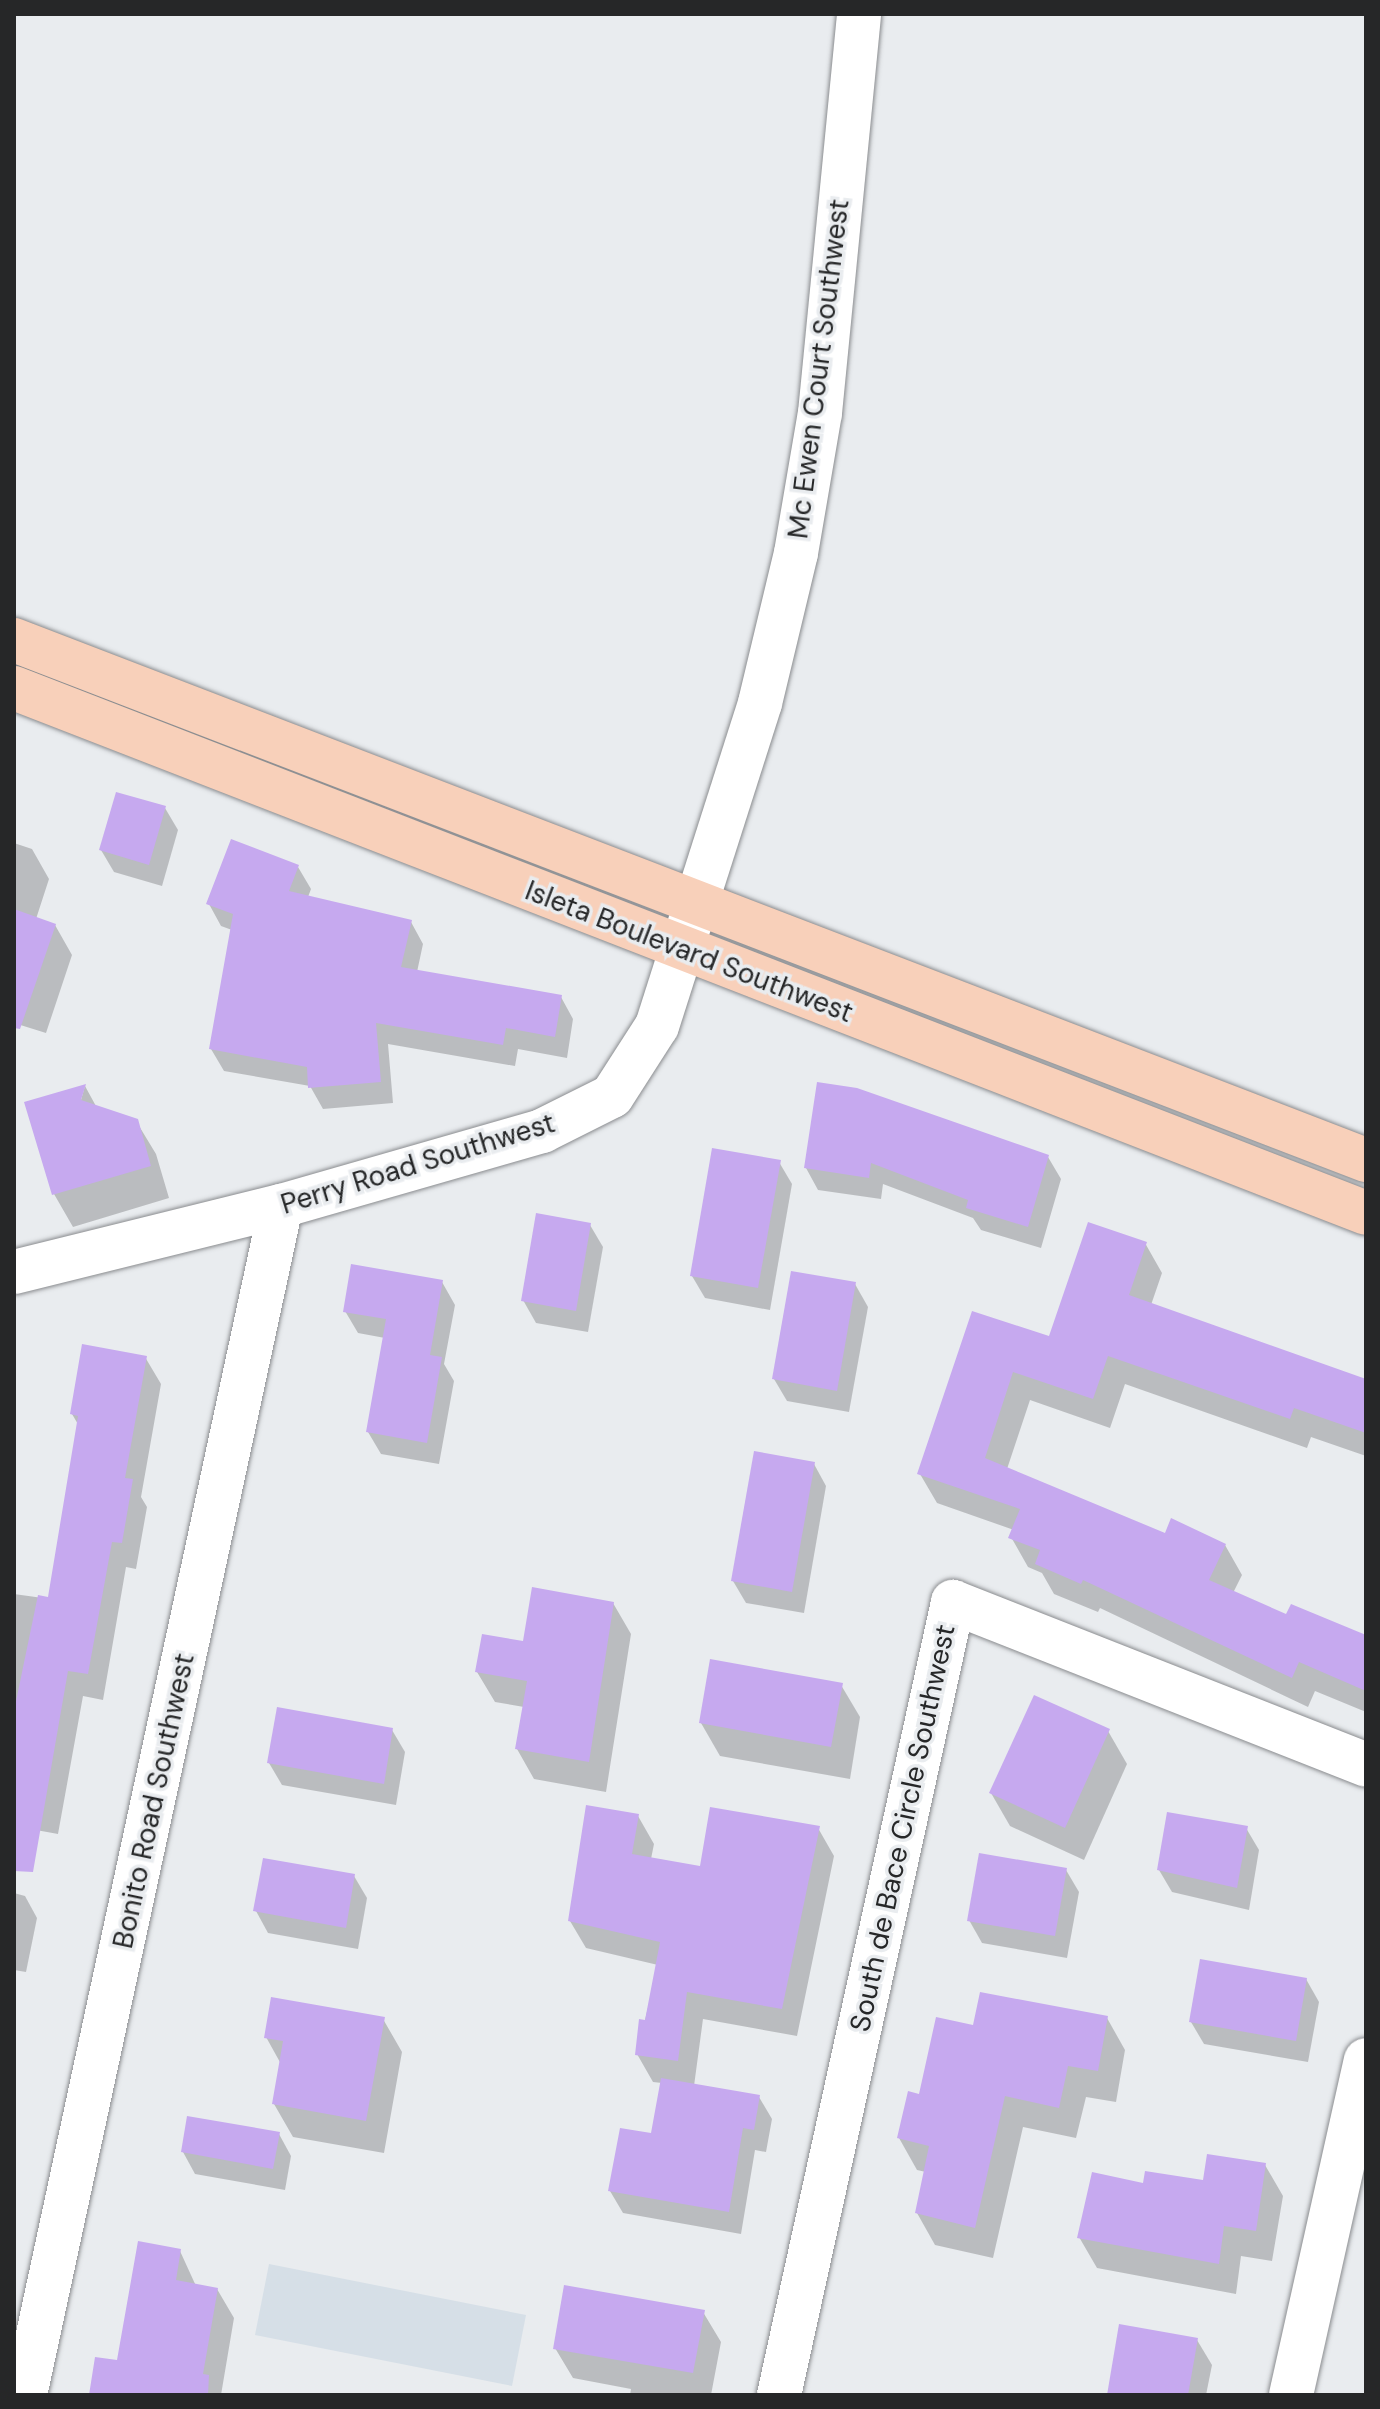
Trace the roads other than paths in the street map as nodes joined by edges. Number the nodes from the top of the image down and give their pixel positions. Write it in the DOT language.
graph roads {
  1 [pos="859,14"];
  2 [pos="14,640"];
  3 [pos="14,688"];
  4 [pos="694,902"];
  5 [pos="679,949"];
  6 [pos="1366,1160"];
  7 [pos="281,1206"];
  8 [pos="1366,1213"];
  9 [pos="14,1272"];
  10 [pos="1366,1765"];
  11 [pos="1366,2060"];
  12 [pos="32,2276"];
  13 [pos="25,2395"];
  14 [pos="779,2395"];
  15 [pos="1291,2395"];
  1 -- 4 [label="street, Mc Ewen Court Southwest"];
  2 -- 4 [label="main road, Isleta Boulevard Southwest"];
  3 -- 5 [label="main road, Isleta Boulevard Southwest"];
  4 -- 5 [label="street, Perry Road Southwest"];
  4 -- 6 [label="main road, Isleta Boulevard Southwest"];
  5 -- 7 [label="street, Perry Road Southwest"];
  5 -- 8 [label="main road, Isleta Boulevard Southwest"];
  7 -- 9 [label="street, Perry Road Southwest"];
  7 -- 12 [label="street, Bonito Road Southwest"];
  10 -- 14 [label="street, South de Bace Circle Southwest"];
  11 -- 15 [label="street"];
  12 -- 13 [label="street, Bonito Road Southwest"];
}
